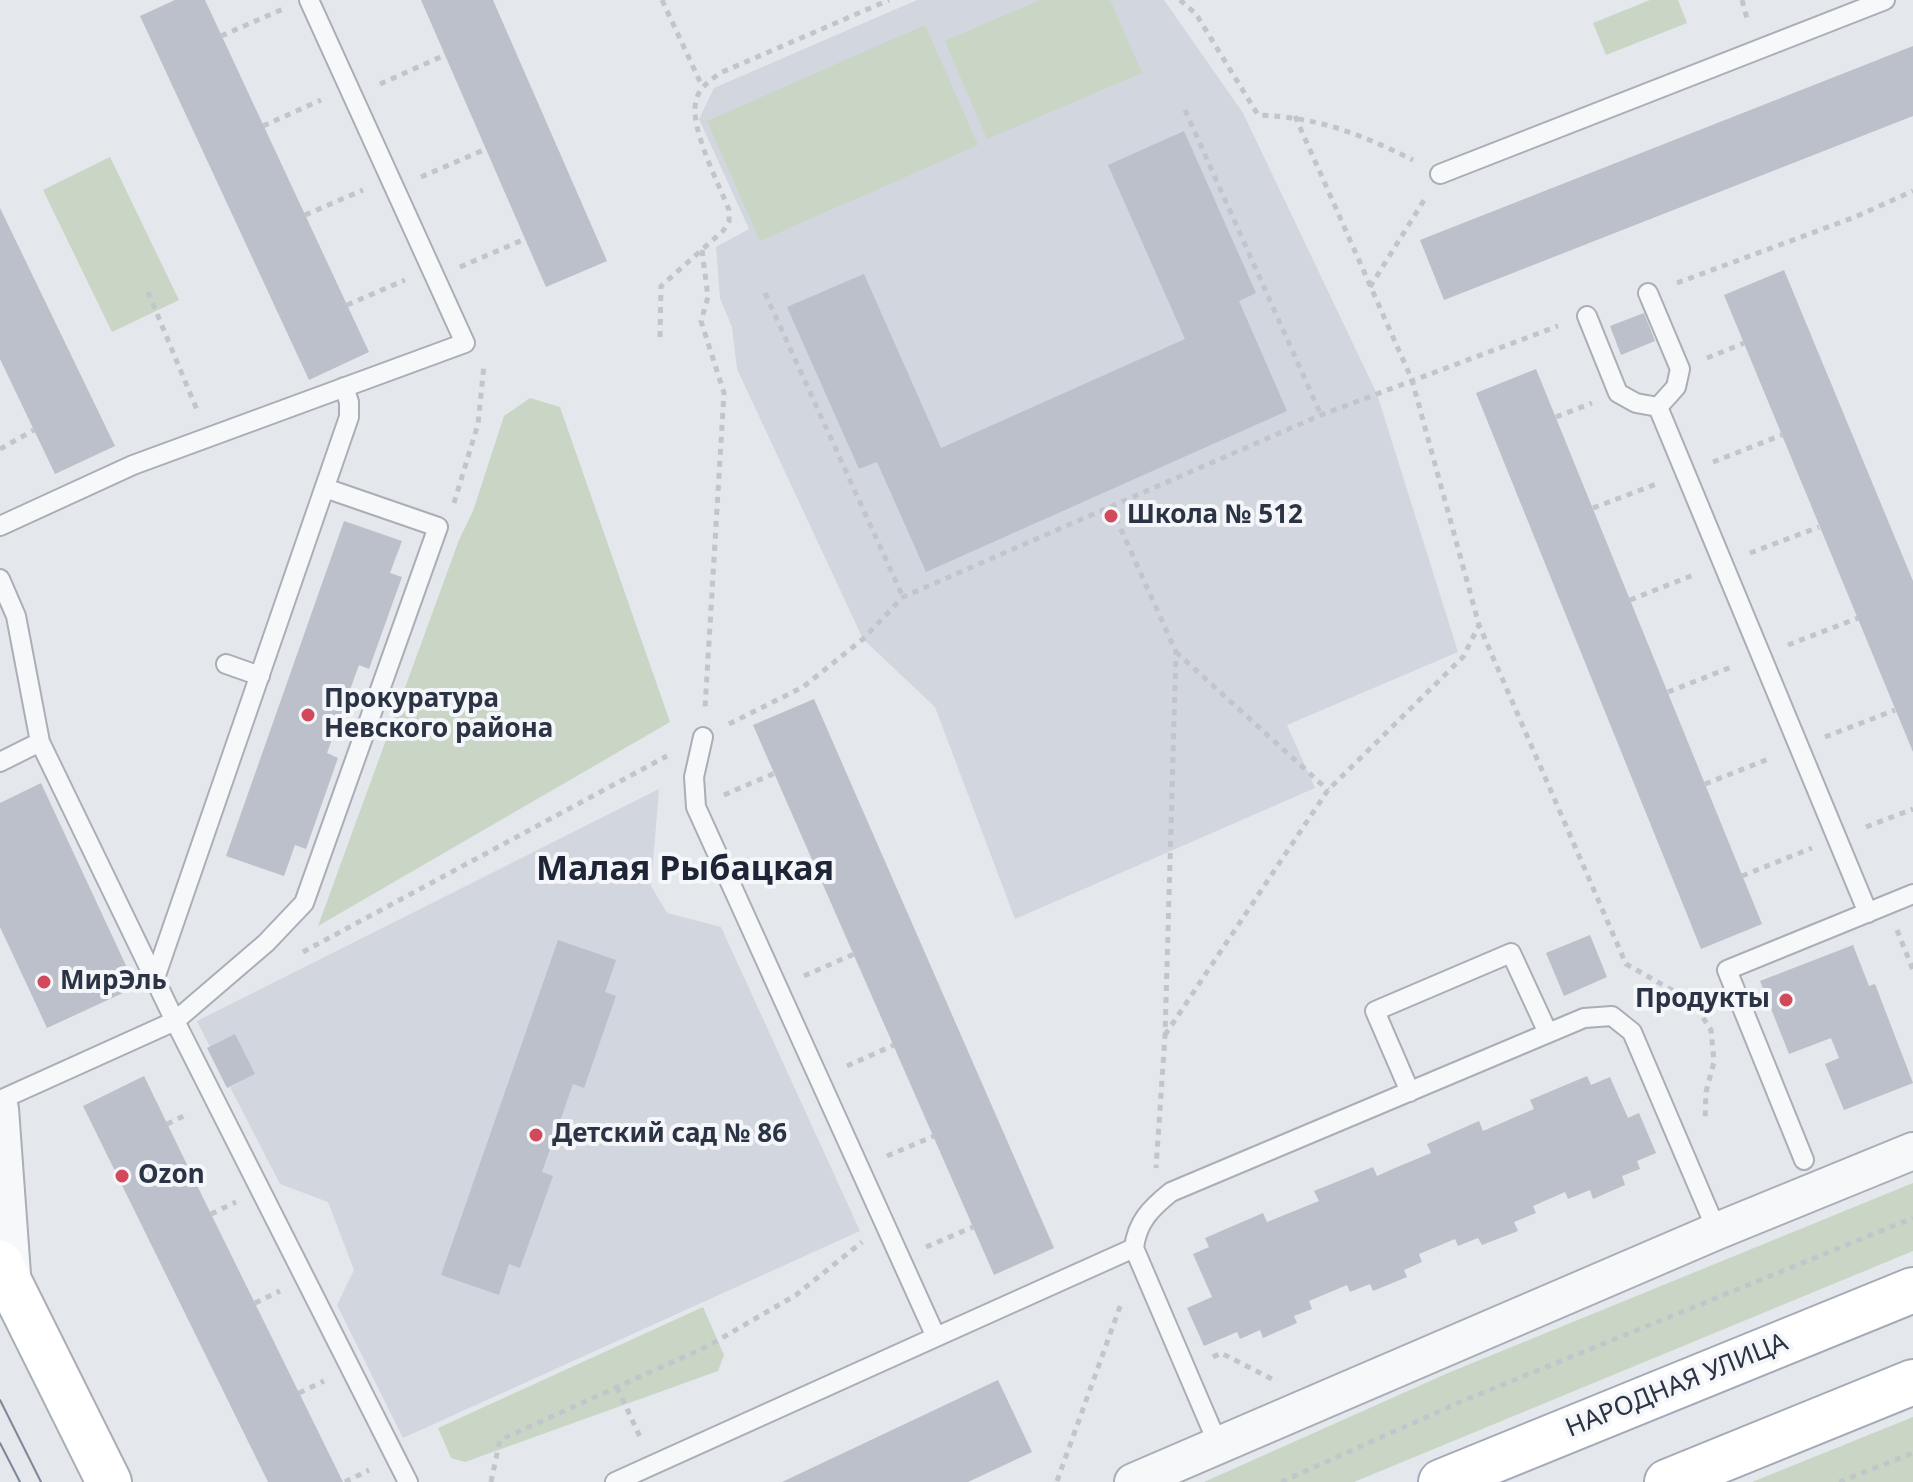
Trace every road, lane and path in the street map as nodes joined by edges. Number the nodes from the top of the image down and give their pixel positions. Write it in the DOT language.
graph roads {
  1 [pos="309,0"];
  2 [pos="662,0"];
  3 [pos="889,0"];
  4 [pos="1180,0"];
  5 [pos="1885,0"];
  6 [pos="289,6"];
  7 [pos="221,36"];
  8 [pos="445,55"];
  9 [pos="702,86"];
  10 [pos="350,92"];
  11 [pos="1185,110"];
  12 [pos="1295,116"];
  13 [pos="263,126"];
  14 [pos="486,149"];
  15 [pos="1440,174"];
  16 [pos="392,183"];
  17 [pos="1913,191"];
  18 [pos="305,215"];
  19 [pos="525,239"];
  20 [pos="702,250"];
  21 [pos="433,274"];
  22 [pos="1370,287"];
  23 [pos="148,292"];
  24 [pos="765,293"];
  25 [pos="1648,293"];
  26 [pos="347,305"];
  27 [pos="1587,316"];
  28 [pos="660,337"];
  29 [pos="1744,343"];
  30 [pos="484,364"];
  31 [pos="1680,369"];
  32 [pos="1412,380"];
  33 [pos="344,387"];
  34 [pos="1658,407"];
  35 [pos="1321,415"];
  36 [pos="34,430"];
  37 [pos="208,437"];
  38 [pos="0,449"];
  39 [pos="325,488"];
  40 [pos="1111,507"];
  41 [pos="0,526"];
  42 [pos="438,527"];
  43 [pos="0,579"];
  44 [pos="903,597"];
  45 [pos="1479,625"];
  46 [pos="1176,652"];
  47 [pos="226,664"];
  48 [pos="260,676"];
  49 [pos="703,737"];
  50 [pos="40,742"];
  51 [pos="0,762"];
  52 [pos="775,773"];
  53 [pos="1328,790"];
  54 [pos="696,807"];
  55 [pos="814,864"];
  56 [pos="1913,894"];
  57 [pos="737,897"];
  58 [pos="1887,904"];
  59 [pos="1868,913"];
  60 [pos="300,953"];
  61 [pos="854,954"];
  62 [pos="1913,970"];
  63 [pos="155,978"];
  64 [pos="778,988"];
  65 [pos="175,1021"];
  66 [pos="1548,1033"];
  67 [pos="1165,1036"];
  68 [pos="894,1045"];
  69 [pos="818,1078"];
  70 [pos="1410,1092"];
  71 [pos="0,1100"];
  72 [pos="0,1109"];
  73 [pos="934,1136"];
  74 [pos="1913,1151"];
  75 [pos="1804,1160"];
  76 [pos="859,1168"];
  77 [pos="1694,1177"];
  78 [pos="1152,1207"];
  79 [pos="1913,1218"];
  80 [pos="885,1224"];
  81 [pos="973,1227"];
  82 [pos="1717,1231"];
  83 [pos="1134,1248"];
  84 [pos="900,1259"];
  85 [pos="6,1276"];
  86 [pos="1913,1290"];
  87 [pos="936,1337"];
  88 [pos="1186,1368"];
  89 [pos="1913,1382"];
  90 [pos="1279,1383"];
  91 [pos="617,1387"];
  92 [pos="1218,1444"];
  93 [pos="1913,1453"];
  94 [pos="652,1465"];
  95 [pos="1057,1481"];
  96 [pos="109,1482"];
  97 [pos="408,1482"];
  98 [pos="491,1482"];
  99 [pos="615,1482"];
  100 [pos="1133,1482"];
  101 [pos="1281,1482"];
  102 [pos="1441,1482"];
  103 [pos="1667,1482"];
  104 [pos="1839,1482"];
  1 -- 10 [label="lane"];
  2 -- 9 [label="path"];
  3 -- 9 [label="path"];
  4 -- 12 [label="path"];
  5 -- 15 [label="lane"];
  6 -- 7 [label="path"];
  8 -- 10 [label="path"];
  9 -- 20 [label="path"];
  10 -- 13 [label="path"];
  10 -- 16 [label="lane"];
  11 -- 35 [label="path"];
  12 -- 15 [label="path"];
  12 -- 22 [label="path"];
  14 -- 16 [label="path"];
  15 -- 22 [label="path"];
  16 -- 18 [label="path"];
  16 -- 21 [label="lane"];
  17 -- 25 [label="path"];
  19 -- 21 [label="path"];
  20 -- 28 [label="path"];
  20 -- 49 [label="path"];
  21 -- 26 [label="path"];
  21 -- 33 [label="lane"];
  22 -- 32 [label="path"];
  23 -- 37 [label="path"];
  24 -- 44 [label="path"];
  25 -- 31 [label="lane"];
  27 -- 32 [label="path"];
  27 -- 34 [label="lane"];
  29 -- 31 [label="path"];
  30 -- 42 [label="path"];
  31 -- 34 [label="lane"];
  32 -- 35 [label="path"];
  32 -- 45 [label="path"];
  33 -- 37 [label="lane"];
  33 -- 39 [label="lane"];
  34 -- 59 [label="lane"];
  35 -- 40 [label="path"];
  36 -- 38 [label="path"];
  37 -- 41 [label="lane"];
  39 -- 42 [label="lane"];
  39 -- 48 [label="lane"];
  40 -- 44 [label="path"];
  40 -- 46 [label="path"];
  42 -- 65 [label="lane"];
  43 -- 50 [label="lane"];
  44 -- 49 [label="path"];
  45 -- 53 [label="path"];
  45 -- 77 [label="path"];
  46 -- 53 [label="path"];
  46 -- 67 [label="path"];
  47 -- 48 [label="lane"];
  48 -- 63 [label="lane"];
  49 -- 54 [label="lane"];
  49 -- 60 [label="path"];
  50 -- 51 [label="lane"];
  50 -- 63 [label="lane"];
  52 -- 54 [label="path"];
  53 -- 67 [label="path"];
  54 -- 57 [label="lane"];
  55 -- 57 [label="path"];
  56 -- 58 [label="lane"];
  57 -- 64 [label="lane"];
  58 -- 59 [label="lane"];
  58 -- 62 [label="path"];
  59 -- 75 [label="lane"];
  61 -- 64 [label="path"];
  63 -- 65 [label="lane"];
  64 -- 69 [label="lane"];
  65 -- 71 [label="lane"];
  65 -- 97 [label="lane"];
  66 -- 70 [label="lane"];
  66 -- 70 [label="lane"];
  66 -- 77 [label="lane"];
  67 -- 78 [label="path"];
  68 -- 69 [label="path"];
  69 -- 76 [label="lane"];
  70 -- 78 [label="lane"];
  72 -- 85 [label="street"];
  73 -- 76 [label="path"];
  74 -- 82 [label="street"];
  76 -- 80 [label="lane"];
  77 -- 82 [label="lane"];
  78 -- 83 [label="lane"];
  79 -- 101 [label="path"];
  80 -- 84 [label="lane"];
  80 -- 91 [label="path"];
  81 -- 84 [label="path"];
  82 -- 92 [label="street"];
  83 -- 87 [label="lane"];
  83 -- 88 [label="lane"];
  83 -- 95 [label="path"];
  84 -- 87 [label="lane"];
  85 -- 96 [label="main road"];
  86 -- 102 [label="main road, НАРОДНАЯ УЛИЦА"];
  87 -- 94 [label="lane"];
  88 -- 90 [label="path"];
  88 -- 92 [label="lane"];
  89 -- 103 [label="main road"];
  91 -- 94 [label="path"];
  91 -- 98 [label="path"];
  92 -- 100 [label="street"];
  93 -- 104 [label="path"];
  94 -- 99 [label="lane"];
}
